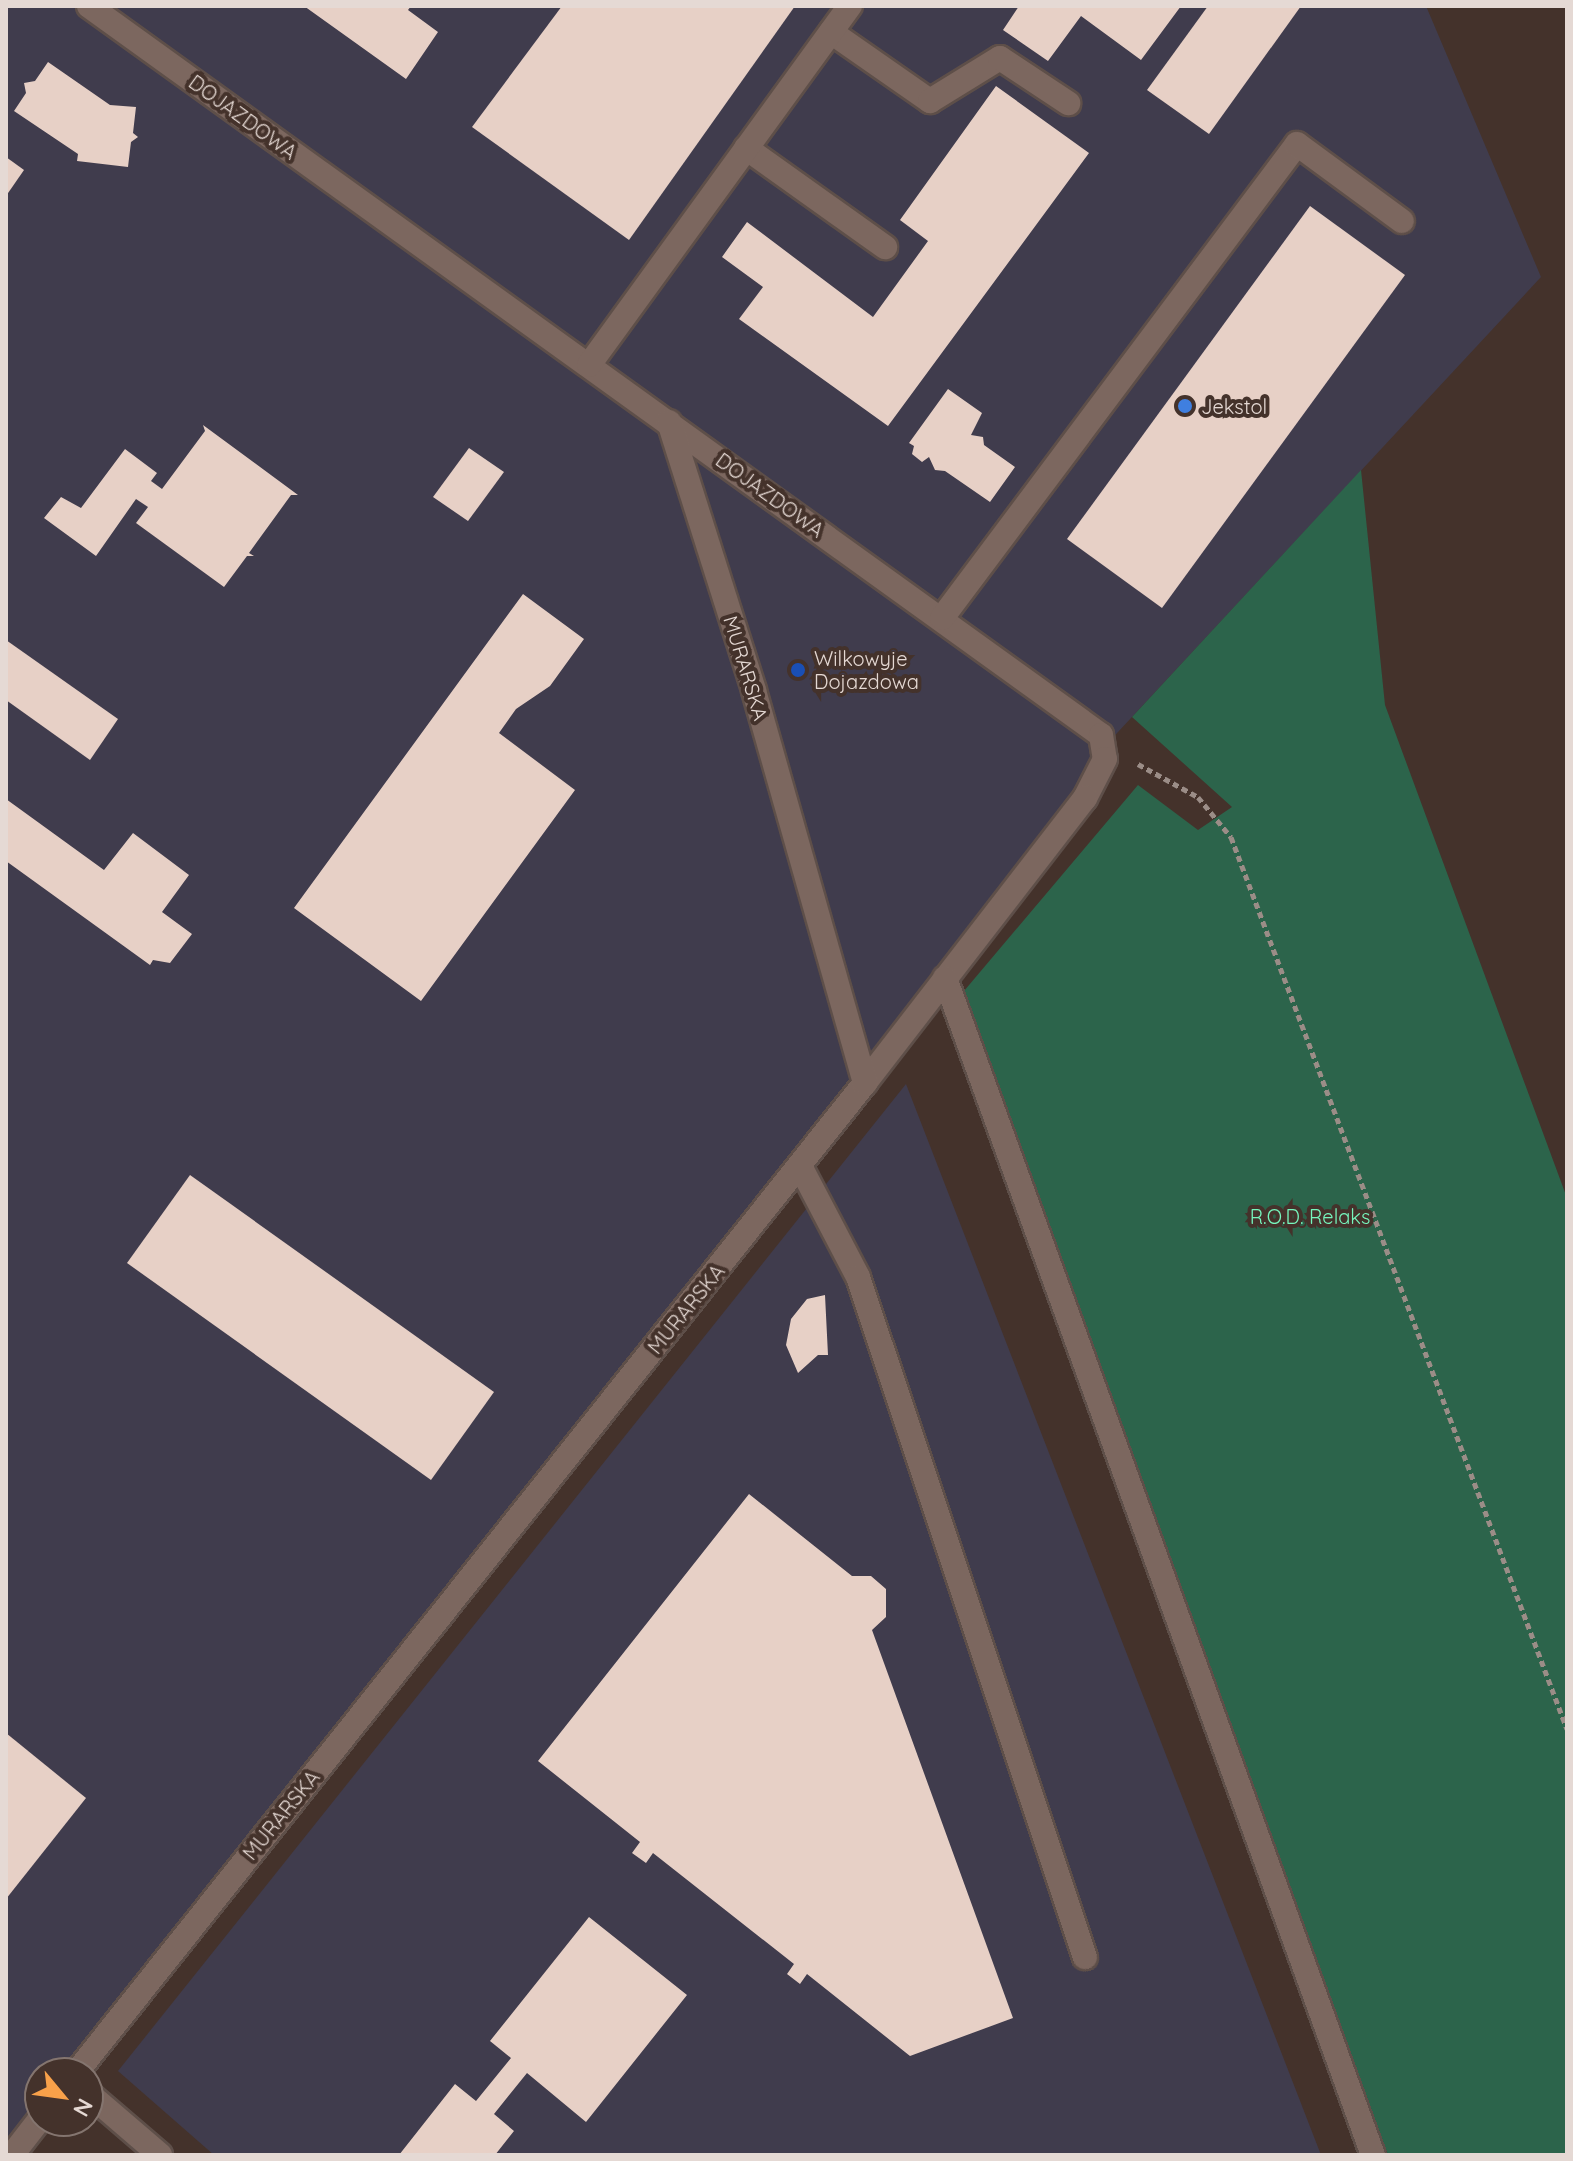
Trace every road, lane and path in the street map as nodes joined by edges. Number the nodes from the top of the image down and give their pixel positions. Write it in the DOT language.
graph roads {
  1 [pos="89,6"];
  2 [pos="850,6"];
  3 [pos="831,32"];
  4 [pos="1068,103"];
  5 [pos="746,148"];
  6 [pos="1402,221"];
  7 [pos="885,247"];
  8 [pos="589,365"];
  9 [pos="669,422"];
  10 [pos="942,618"];
  11 [pos="1105,746"];
  12 [pos="945,978"];
  13 [pos="865,1083"];
  14 [pos="800,1166"];
  15 [pos="1567,1729"];
  16 [pos="1085,1957"];
  17 [pos="89,2057"];
  18 [pos="104,2107"];
  19 [pos="26,2137"];
  20 [pos="12,2155"];
  21 [pos="160,2155"];
  22 [pos="1373,2155"];
  1 -- 8 [label="street, DOJAZDOWA"];
  2 -- 3 [label="street"];
  3 -- 4 [label="street"];
  3 -- 5 [label="street"];
  5 -- 7 [label="street"];
  5 -- 8 [label="street"];
  6 -- 10 [label="street"];
  8 -- 9 [label="street, DOJAZDOWA"];
  9 -- 10 [label="street, DOJAZDOWA"];
  9 -- 13 [label="street, MURARSKA"];
  10 -- 11 [label="street, DOJAZDOWA"];
  11 -- 12 [label="street"];
  11 -- 15 [label="path"];
  12 -- 13 [label="street"];
  12 -- 22 [label="street"];
  13 -- 14 [label="street, MURARSKA"];
  14 -- 16 [label="street"];
  14 -- 17 [label="street, MURARSKA"];
  18 -- 21 [label="street"];
  19 -- 20 [label="street"];
}
